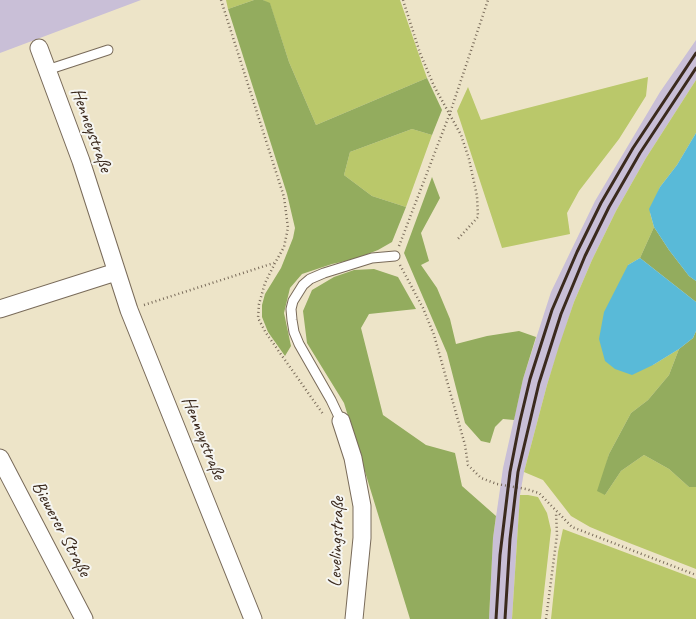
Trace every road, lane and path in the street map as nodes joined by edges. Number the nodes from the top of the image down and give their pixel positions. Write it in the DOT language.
graph roads {
  1 [pos="221,0"];
  2 [pos="403,0"];
  3 [pos="488,0"];
  4 [pos="39,48"];
  5 [pos="108,50"];
  6 [pos="47,70"];
  7 [pos="450,113"];
  8 [pos="457,240"];
  9 [pos="395,256"];
  10 [pos="275,263"];
  11 [pos="116,272"];
  12 [pos="0,309"];
  13 [pos="129,310"];
  14 [pos="341,421"];
  15 [pos="0,458"];
  16 [pos="556,511"];
  17 [pos="696,576"];
  18 [pos="84,619"];
  19 [pos="253,619"];
  20 [pos="354,619"];
  21 [pos="546,619"];
  1 -- 10 [label="path"];
  2 -- 7 [label="path"];
  3 -- 7 [label="path"];
  4 -- 6 [label="street, Henneystraße"];
  5 -- 6 [label="lane"];
  6 -- 11 [label="street, Henneystraße"];
  7 -- 8 [label="path"];
  7 -- 9 [label="path"];
  9 -- 14 [label="lane"];
  9 -- 16 [label="path"];
  10 -- 13 [label="path"];
  10 -- 14 [label="path"];
  11 -- 12 [label="street"];
  11 -- 13 [label="street, Henneystraße"];
  13 -- 19 [label="street, Henneystraße"];
  14 -- 20 [label="street, Levelingstraße"];
  15 -- 18 [label="street, Biewerer Straße"];
  16 -- 17 [label="path"];
  16 -- 21 [label="path"];
}
